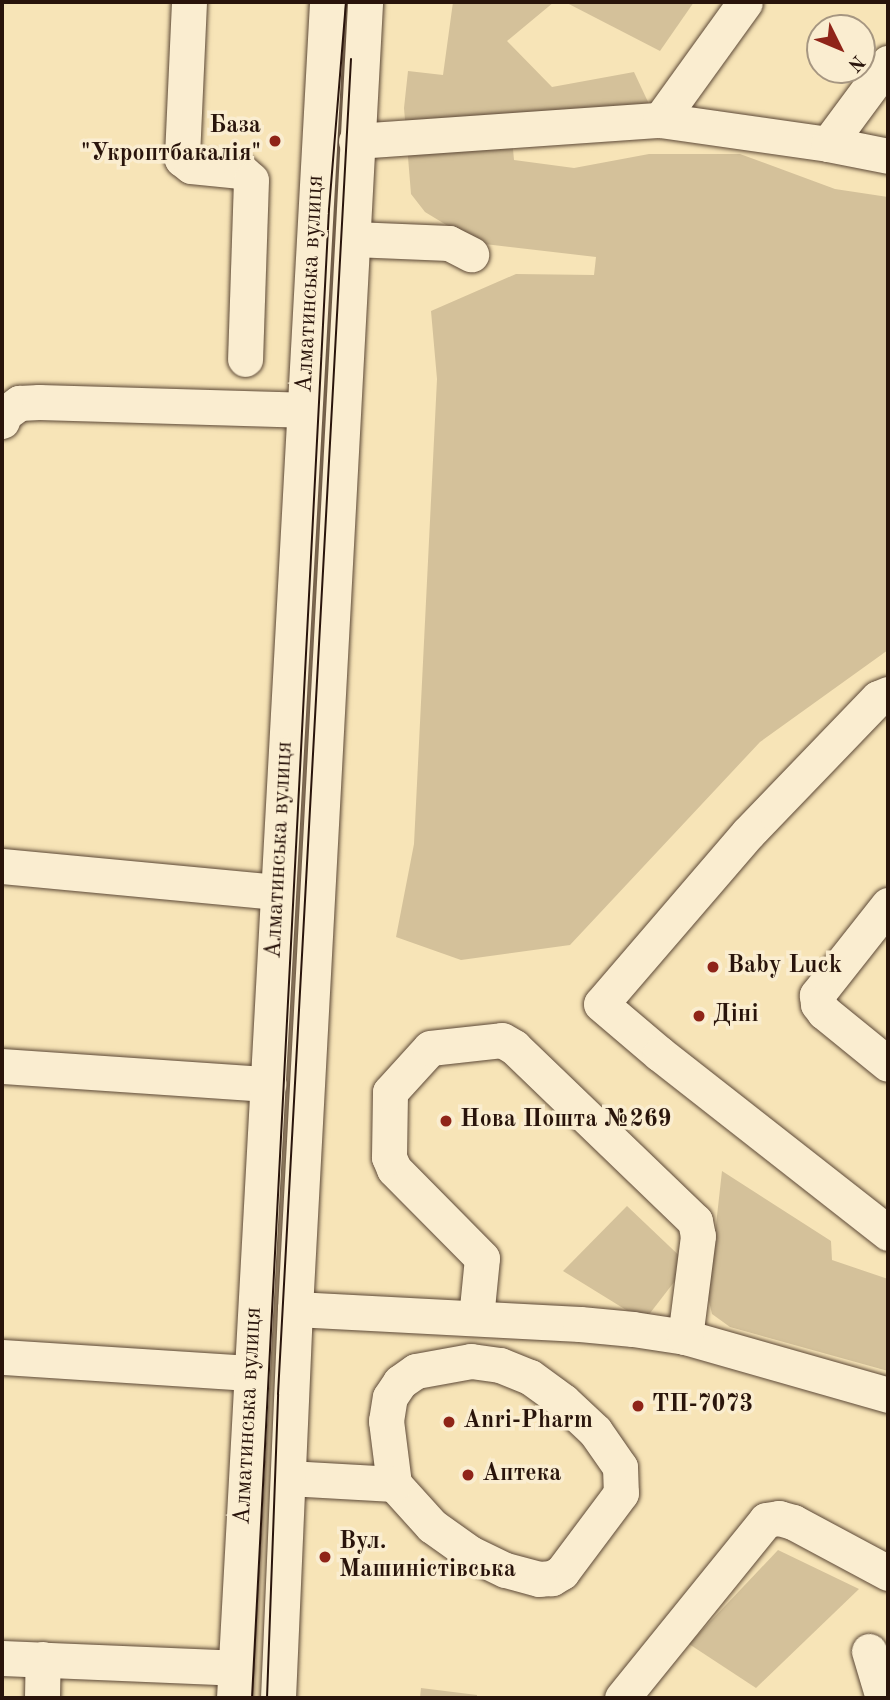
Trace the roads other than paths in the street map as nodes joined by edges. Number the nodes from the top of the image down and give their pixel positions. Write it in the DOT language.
graph roads {
  1 [pos="189,2"];
  2 [pos="327,2"];
  3 [pos="365,2"];
  4 [pos="745,2"];
  5 [pos="888,63"];
  6 [pos="660,120"];
  7 [pos="356,141"];
  8 [pos="828,144"];
  9 [pos="888,156"];
  10 [pos="353,239"];
  11 [pos="471,254"];
  12 [pos="245,359"];
  13 [pos="303,410"];
  14 [pos="2,421"];
  15 [pos="888,694"];
  16 [pos="2,866"];
  17 [pos="278,892"];
  18 [pos="888,905"];
  19 [pos="888,1064"];
  20 [pos="2,1066"];
  21 [pos="268,1084"];
  22 [pos="888,1233"];
  23 [pos="295,1309"];
  24 [pos="476,1318"];
  25 [pos="685,1337"];
  26 [pos="2,1357"];
  27 [pos="251,1373"];
  28 [pos="888,1395"];
  29 [pos="288,1478"];
  30 [pos="394,1484"];
  31 [pos="888,1573"];
  32 [pos="869,1651"];
  33 [pos="2,1658"];
  34 [pos="43,1660"];
  35 [pos="235,1683"];
  36 [pos="42,1698"];
  37 [pos="278,1698"];
  38 [pos="622,1698"];
  39 [pos="883,1698"];
  1 -- 12 [label="street"];
  2 -- 13 [label="street, Алматинська вулиця"];
  3 -- 7 [label="street, Алматинська вулиця"];
  4 -- 6 [label="street"];
  5 -- 8 [label="street"];
  6 -- 7 [label="street"];
  6 -- 8 [label="street"];
  7 -- 10 [label="street, Алматинська вулиця"];
  8 -- 9 [label="street"];
  10 -- 11 [label="street"];
  10 -- 23 [label="street, Алматинська вулиця"];
  13 -- 14 [label="street"];
  13 -- 17 [label="street, Алматинська вулиця"];
  15 -- 22 [label="street"];
  16 -- 17 [label="street"];
  17 -- 21 [label="street, Алматинська вулиця"];
  18 -- 19 [label="street"];
  20 -- 21 [label="street"];
  21 -- 27 [label="street, Алматинська вулиця"];
  23 -- 24 [label="street"];
  23 -- 29 [label="street, Алматинська вулиця"];
  24 -- 25 [label="street"];
  24 -- 25 [label="street"];
  25 -- 28 [label="street"];
  26 -- 27 [label="street"];
  27 -- 35 [label="street, Алматинська вулиця"];
  29 -- 30 [label="street"];
  29 -- 37 [label="street, Алматинська вулиця"];
  30 -- 30 [label="street"];
  31 -- 38 [label="street"];
  32 -- 39 [label="street"];
  33 -- 34 [label="street"];
  34 -- 35 [label="street"];
  34 -- 36 [label="street"];
}
